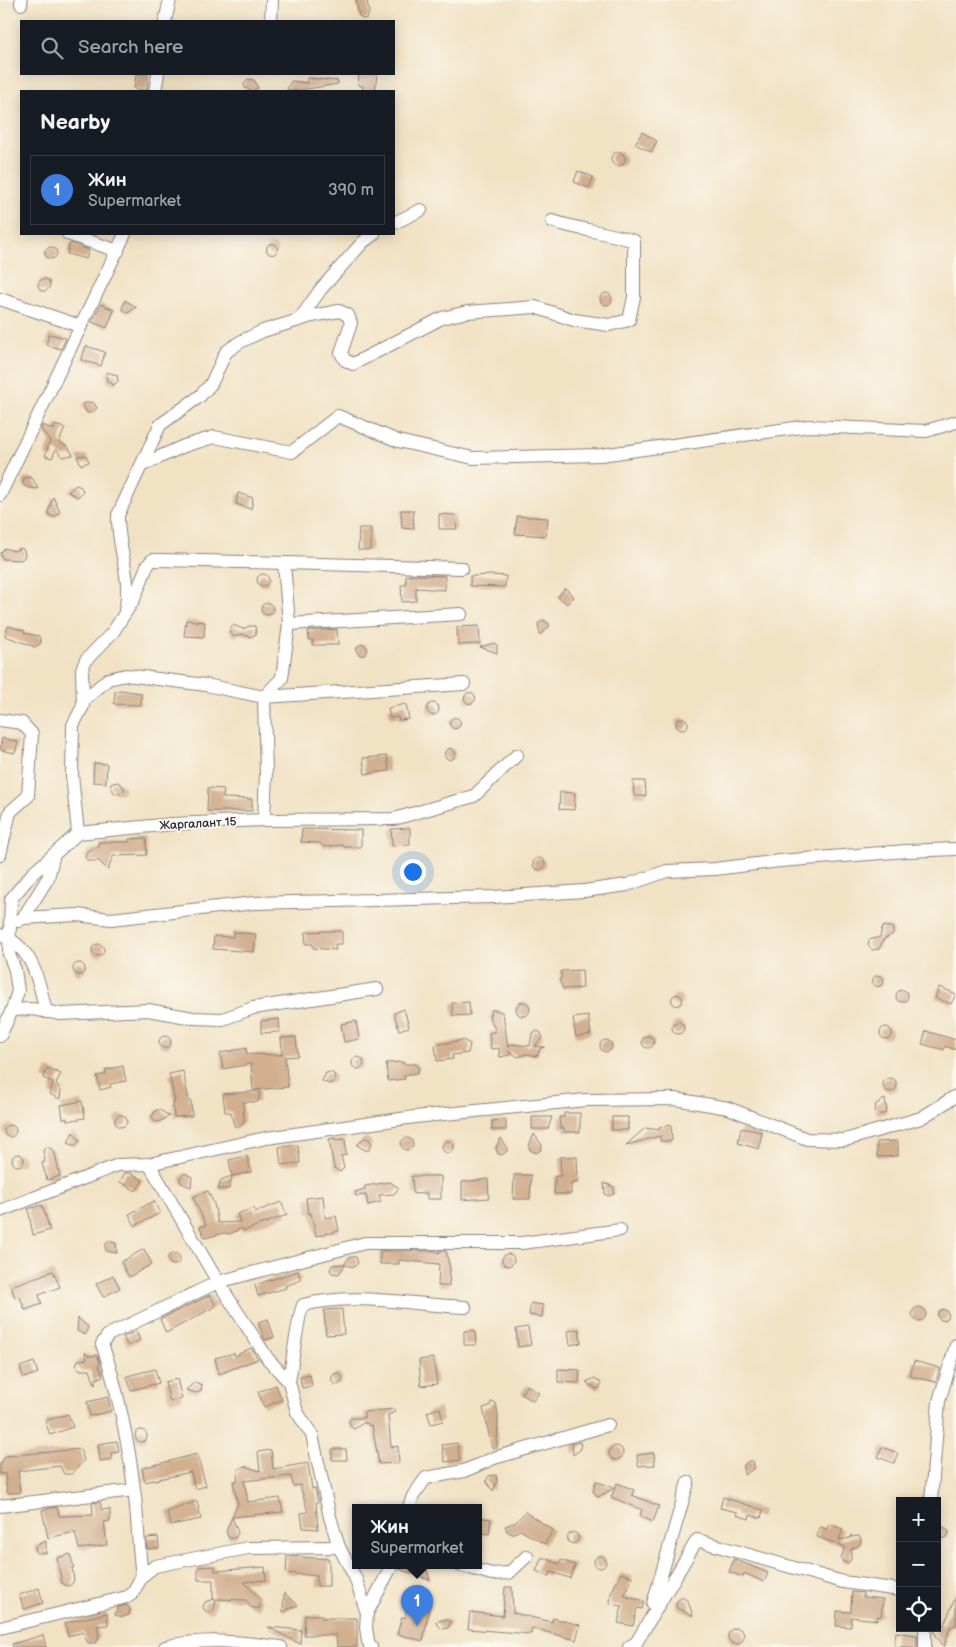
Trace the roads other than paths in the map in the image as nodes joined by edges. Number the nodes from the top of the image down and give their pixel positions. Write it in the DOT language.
graph roads {
  1 [pos="170,0"];
  2 [pos="272,0"];
  3 [pos="165,20"];
  4 [pos="272,20"];
  5 [pos="158,75"];
  6 [pos="156,90"];
  7 [pos="422,210"];
  8 [pos="552,221"];
  9 [pos="395,223"];
  10 [pos="71,235"];
  11 [pos="124,235"];
  12 [pos="373,235"];
  13 [pos="118,251"];
  14 [pos="0,298"];
  15 [pos="299,320"];
  16 [pos="80,326"];
  17 [pos="956,422"];
  18 [pos="142,465"];
  19 [pos="0,495"];
  20 [pos="284,563"];
  21 [pos="462,568"];
  22 [pos="125,612"];
  23 [pos="461,614"];
  24 [pos="289,624"];
  25 [pos="464,684"];
  26 [pos="264,696"];
  27 [pos="83,701"];
  28 [pos="0,720"];
  29 [pos="517,755"];
  30 [pos="264,820"];
  31 [pos="78,833"];
  32 [pos="956,849"];
  33 [pos="54,854"];
  34 [pos="0,856"];
  35 [pos="23,918"];
  36 [pos="6,933"];
  37 [pos="4,953"];
  38 [pos="377,989"];
  39 [pos="12,1010"];
  40 [pos="46,1012"];
  41 [pos="0,1036"];
  42 [pos="956,1096"];
  43 [pos="148,1164"];
  44 [pos="0,1211"];
  45 [pos="620,1230"];
  46 [pos="218,1282"];
  47 [pos="465,1307"];
  48 [pos="956,1345"];
  49 [pos="289,1382"];
  50 [pos="608,1425"];
  51 [pos="688,1482"];
  52 [pos="134,1490"];
  53 [pos="931,1497"];
  54 [pos="410,1504"];
  55 [pos="0,1506"];
  56 [pos="339,1546"];
  57 [pos="527,1556"];
  58 [pos="390,1569"];
  59 [pos="474,1569"];
  60 [pos="142,1576"];
  61 [pos="896,1589"];
  62 [pos="367,1613"];
  63 [pos="650,1616"];
  64 [pos="0,1628"];
  65 [pos="925,1632"];
  66 [pos="165,1647"];
  67 [pos="281,1647"];
  68 [pos="371,1647"];
  69 [pos="629,1647"];
  70 [pos="925,1647"];
  1 -- 3 [label="street"];
  2 -- 4 [label="street"];
  5 -- 6 [label="street"];
  7 -- 9 [label="street"];
  8 -- 15 [label="street"];
  10 -- 13 [label="street"];
  11 -- 13 [label="street"];
  12 -- 15 [label="street"];
  13 -- 16 [label="street"];
  14 -- 16 [label="street"];
  15 -- 18 [label="street"];
  16 -- 19 [label="street"];
  17 -- 18 [label="street"];
  18 -- 22 [label="street"];
  20 -- 21 [label="street"];
  20 -- 22 [label="street"];
  20 -- 24 [label="street"];
  22 -- 27 [label="street"];
  23 -- 24 [label="street"];
  24 -- 26 [label="street"];
  25 -- 26 [label="street"];
  26 -- 27 [label="street"];
  26 -- 30 [label="street"];
  27 -- 31 [label="street"];
  28 -- 34 [label="street"];
  29 -- 30 [label="street, Жаргалант 15"];
  30 -- 31 [label="street, Жаргалант 15"];
  31 -- 33 [label="street"];
  32 -- 35 [label="street"];
  33 -- 35 [label="street"];
  33 -- 36 [label="street"];
  35 -- 36 [label="street"];
  36 -- 37 [label="street"];
  36 -- 40 [label="street"];
  37 -- 39 [label="street"];
  38 -- 40 [label="street"];
  39 -- 40 [label="street"];
  39 -- 41 [label="street"];
  42 -- 43 [label="street"];
  43 -- 44 [label="street"];
  43 -- 46 [label="street"];
  45 -- 46 [label="street"];
  46 -- 49 [label="street"];
  46 -- 52 [label="street"];
  47 -- 49 [label="street"];
  48 -- 53 [label="street"];
  49 -- 56 [label="street"];
  50 -- 54 [label="street"];
  51 -- 63 [label="street"];
  52 -- 55 [label="street"];
  52 -- 60 [label="street"];
  56 -- 60 [label="street"];
  56 -- 62 [label="street"];
  57 -- 59 [label="street"];
  58 -- 62 [label="street"];
  60 -- 64 [label="street"];
  61 -- 63 [label="street"];
  62 -- 68 [label="street"];
  63 -- 69 [label="street"];
  65 -- 70 [label="street"];
  66 -- 67 [label="street"];
}
